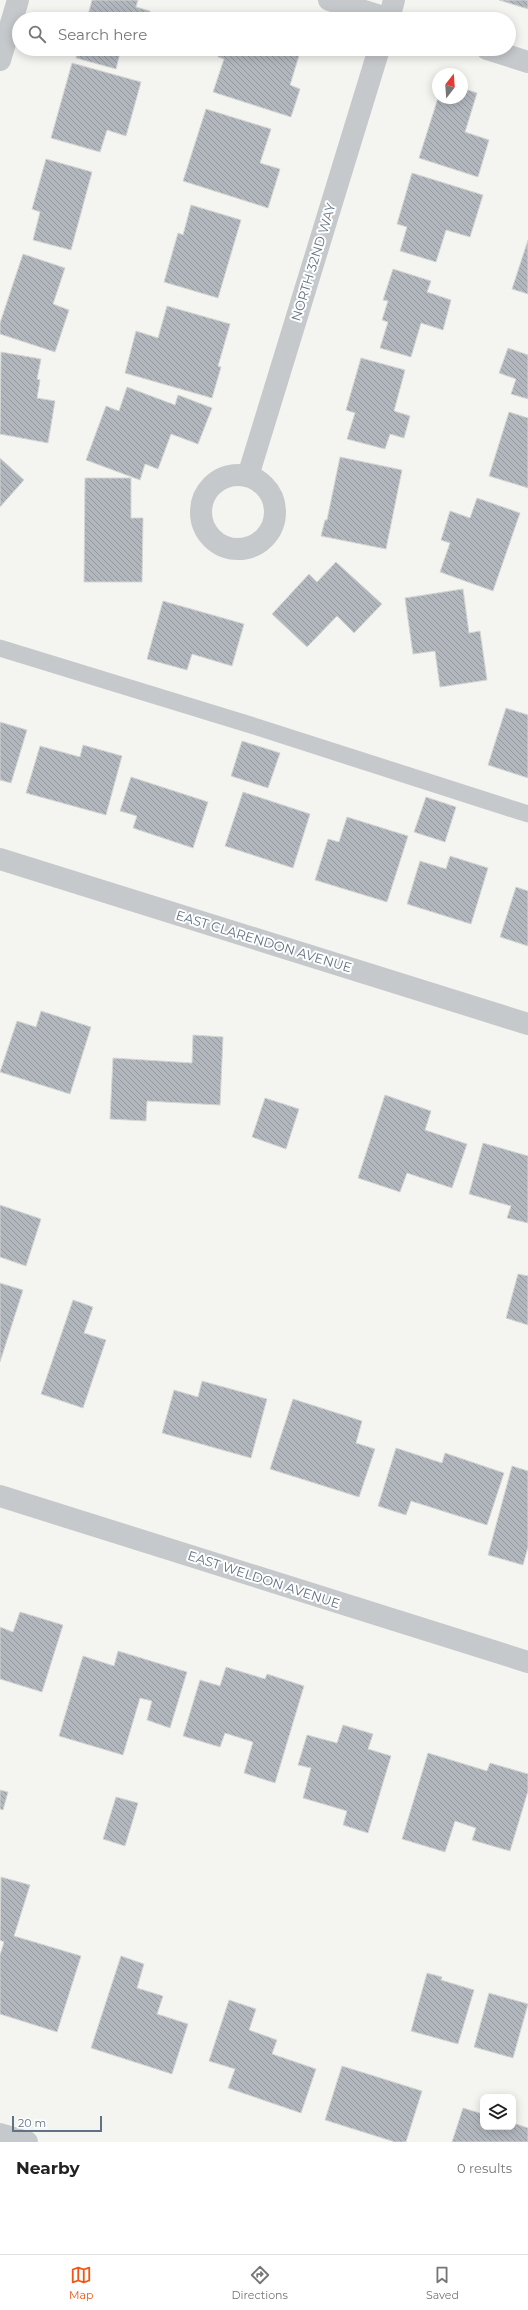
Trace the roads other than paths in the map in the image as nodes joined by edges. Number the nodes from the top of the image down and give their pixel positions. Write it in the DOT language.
graph roads {
  1 [pos="18,0"];
  2 [pos="329,0"];
  3 [pos="394,0"];
  4 [pos="14,12"];
  5 [pos="367,12"];
  6 [pos="391,12"];
  7 [pos="12,20"];
  8 [pos="377,56"];
  9 [pos="509,56"];
  10 [pos="0,60"];
  11 [pos="528,62"];
  12 [pos="248,476"];
  13 [pos="0,648"];
  14 [pos="528,814"];
  15 [pos="0,859"];
  16 [pos="528,1024"];
  17 [pos="0,1496"];
  18 [pos="528,1662"];
  19 [pos="0,2134"];
  20 [pos="27,2142"];
  1 -- 4 [label="street"];
  2 -- 5 [label="street"];
  3 -- 6 [label="street"];
  7 -- 10 [label="street"];
  8 -- 12 [label="street, NORTH 32ND WAY"];
  9 -- 11 [label="street"];
  13 -- 14 [label="lane"];
  15 -- 16 [label="street, EAST CLARENDON AVENUE"];
  17 -- 18 [label="street, EAST WELDON AVENUE"];
  19 -- 20 [label="street"];
}
